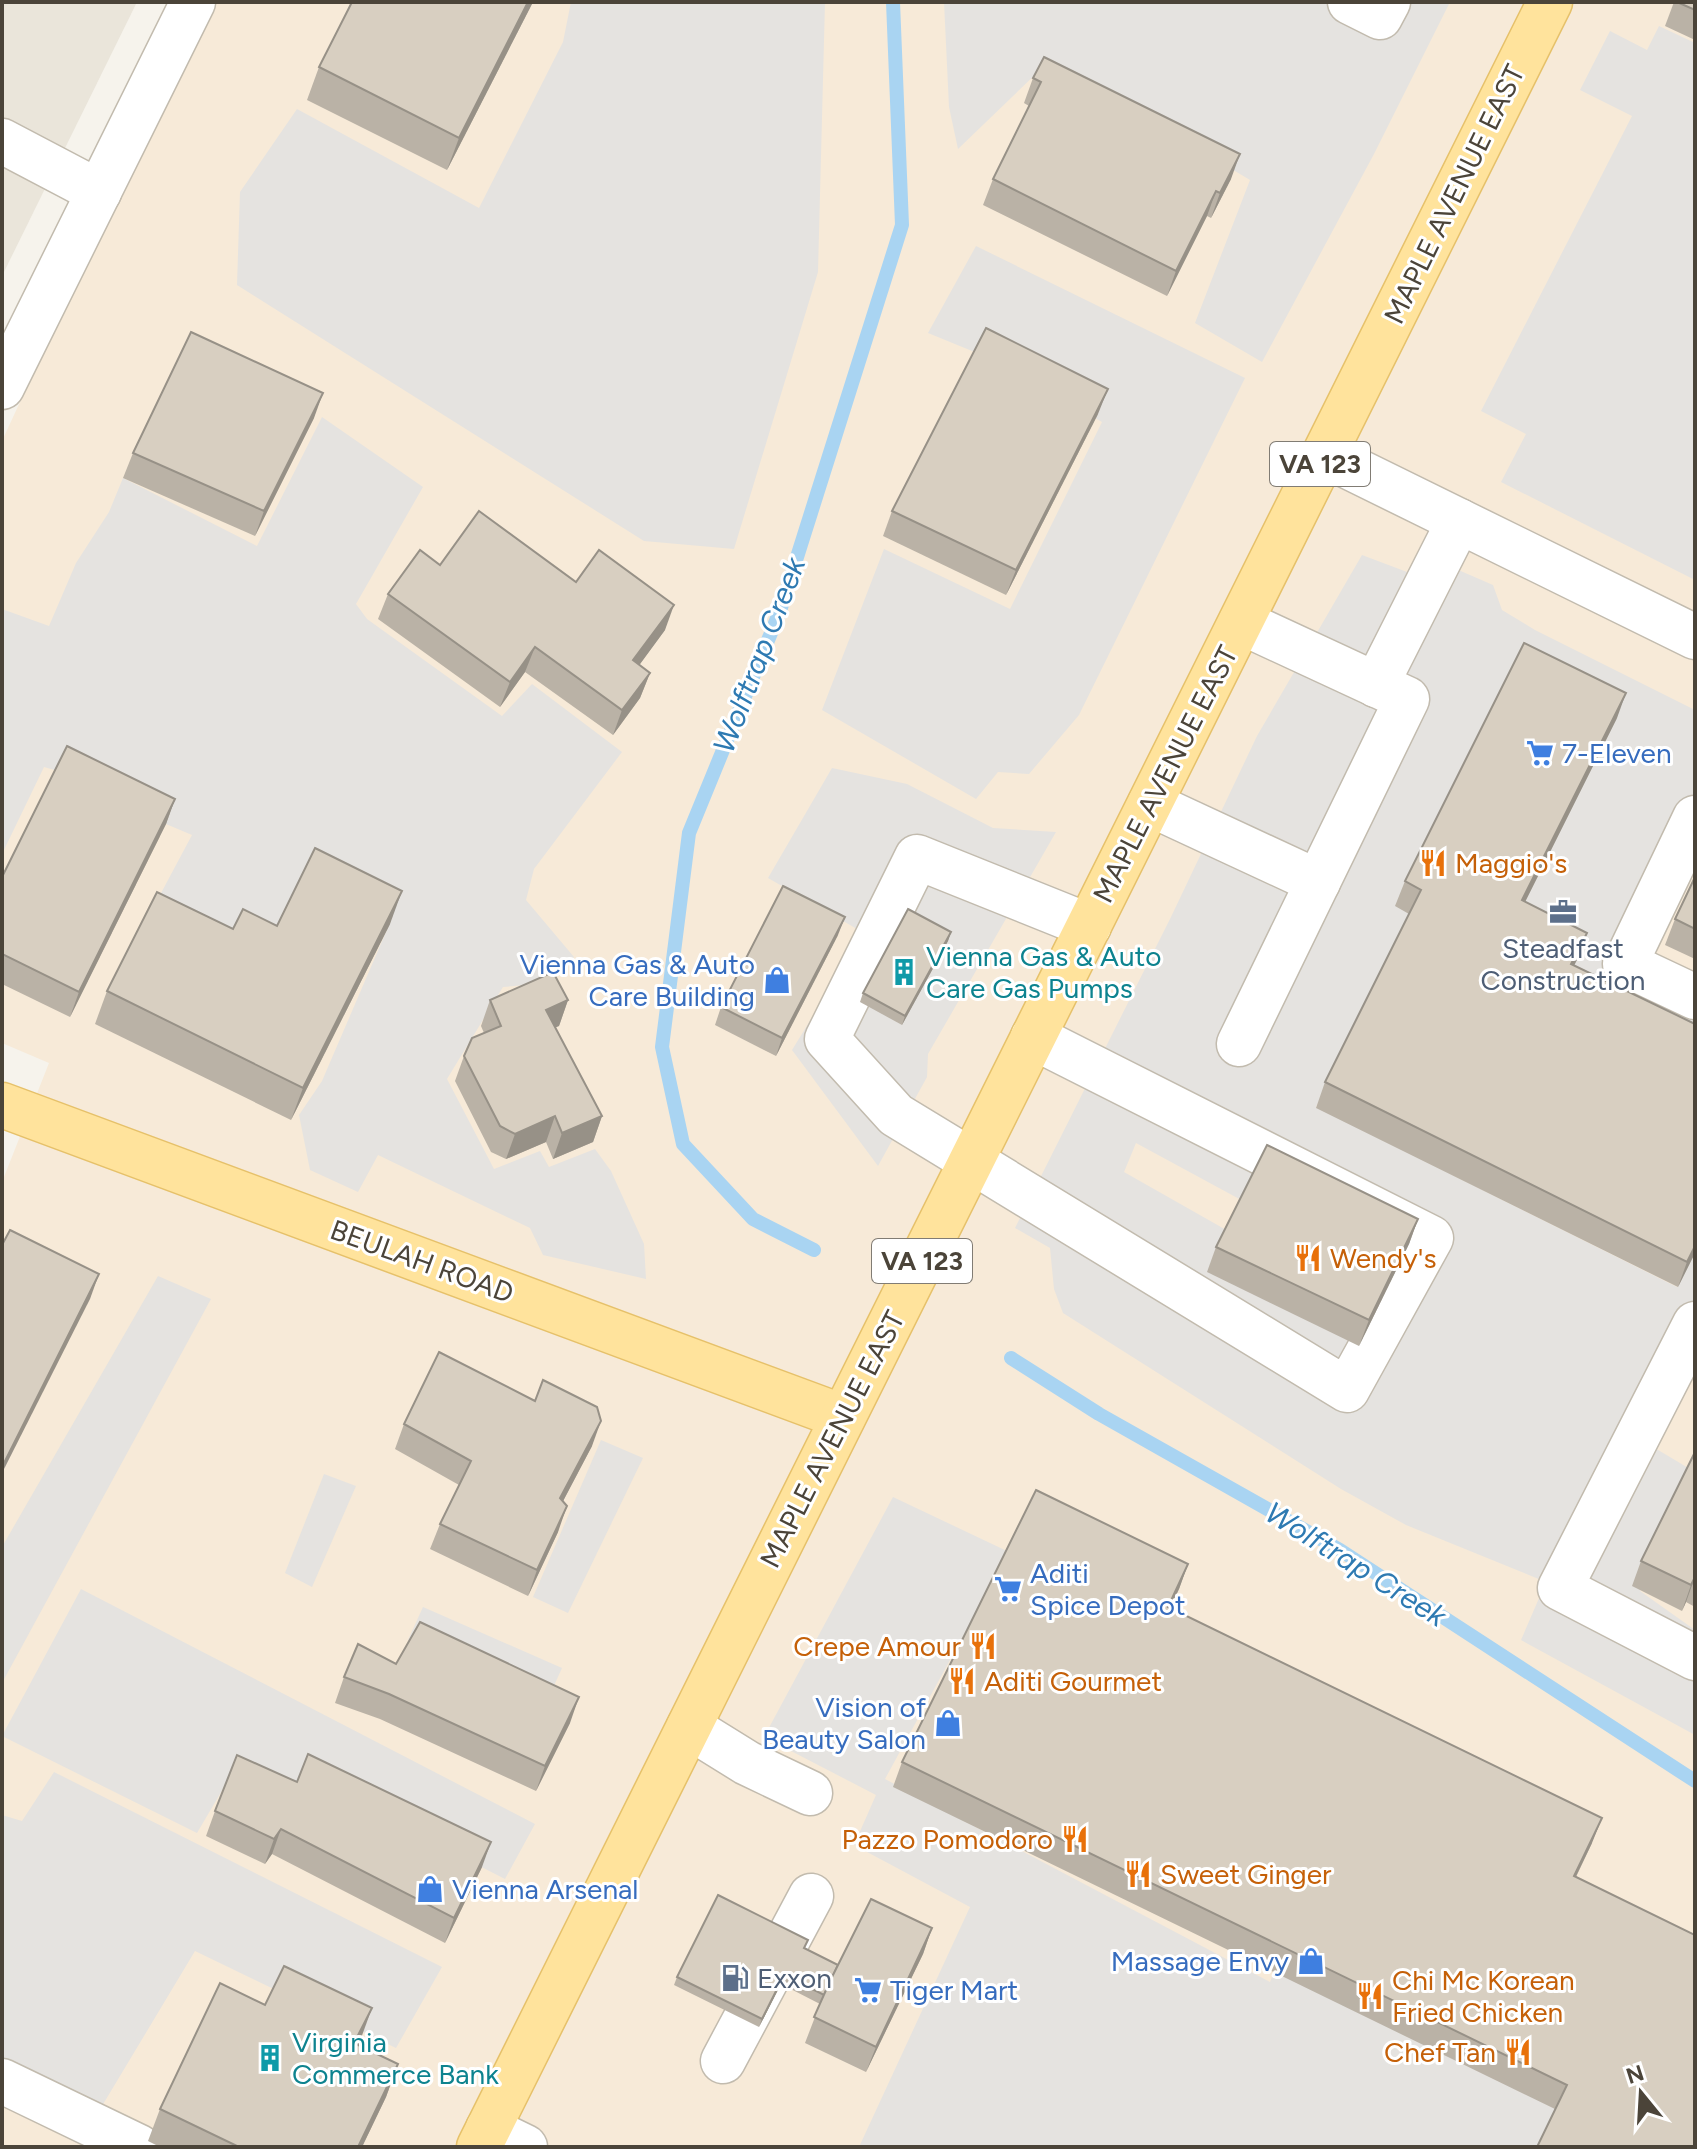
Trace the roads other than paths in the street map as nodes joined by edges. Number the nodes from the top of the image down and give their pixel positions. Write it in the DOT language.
graph roads {
  1 [pos="193,2"];
  2 [pos="1350,2"];
  3 [pos="1388,2"];
  4 [pos="1550,2"];
  5 [pos="2,141"];
  6 [pos="99,192"];
  7 [pos="2,387"];
  8 [pos="1325,455"];
  9 [pos="1459,521"];
  10 [pos="1241,622"];
  11 [pos="1695,637"];
  12 [pos="1376,685"];
  13 [pos="1150,804"];
  14 [pos="1695,818"];
  15 [pos="1318,882"];
  16 [pos="1089,926"];
  17 [pos="1695,997"];
  18 [pos="1033,1037"];
  19 [pos="1239,1044"];
  20 [pos="2,1105"];
  21 [pos="972,1162"];
  22 [pos="1695,1324"];
  23 [pos="843,1417"];
  24 [pos="1695,1658"];
  25 [pos="689,1727"];
  26 [pos="810,1793"];
  27 [pos="811,1896"];
  28 [pos="723,2061"];
  29 [pos="2,2081"];
  30 [pos="497,2141"];
  31 [pos="139,2147"];
  1 -- 6 [label="street"];
  2 -- 3 [label="street"];
  4 -- 8 [label="main road, MAPLE AVENUE EAST / VA 123"];
  5 -- 6 [label="street"];
  6 -- 7 [label="street"];
  8 -- 9 [label="street"];
  8 -- 10 [label="main road, MAPLE AVENUE EAST / VA 123"];
  9 -- 11 [label="street"];
  9 -- 12 [label="street"];
  10 -- 12 [label="street"];
  10 -- 13 [label="main road, MAPLE AVENUE EAST / VA 123"];
  12 -- 15 [label="street"];
  13 -- 15 [label="street"];
  13 -- 16 [label="main road, MAPLE AVENUE EAST / VA 123"];
  14 -- 17 [label="street"];
  15 -- 19 [label="street"];
  16 -- 18 [label="main road, MAPLE AVENUE EAST / VA 123"];
  16 -- 21 [label="street"];
  18 -- 21 [label="main road, MAPLE AVENUE EAST / VA 123"];
  18 -- 21 [label="street"];
  20 -- 23 [label="main road, BEULAH ROAD"];
  21 -- 23 [label="main road, MAPLE AVENUE EAST / VA 123"];
  22 -- 24 [label="street"];
  23 -- 25 [label="main road, MAPLE AVENUE EAST / VA 123"];
  25 -- 26 [label="street"];
  25 -- 30 [label="main road, MAPLE AVENUE EAST / VA 123"];
  27 -- 28 [label="street"];
  29 -- 31 [label="street"];
}
